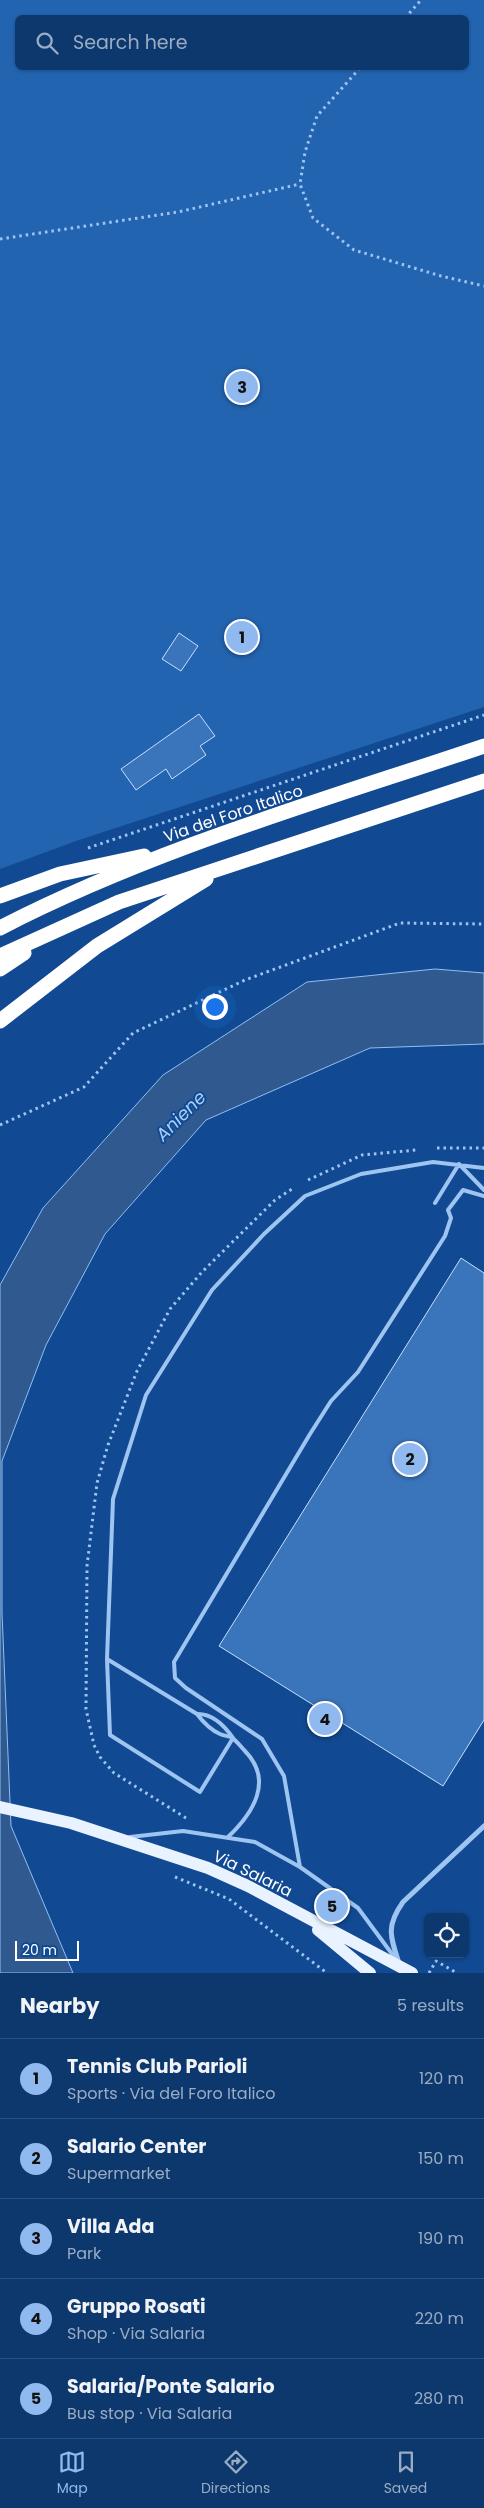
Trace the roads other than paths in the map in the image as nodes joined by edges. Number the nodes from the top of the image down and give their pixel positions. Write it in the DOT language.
graph roads {
  1 [pos="484,746"];
  2 [pos="484,781"];
  3 [pos="182,847"];
  4 [pos="234,863"];
  5 [pos="2,895"];
  6 [pos="64,926"];
  7 [pos="0,928"];
  8 [pos="0,956"];
  9 [pos="0,970"];
  10 [pos="0,1021"];
  11 [pos="459,1164"];
  12 [pos="484,1168"];
  13 [pos="484,1190"];
  14 [pos="484,1196"];
  15 [pos="435,1203"];
  16 [pos="107,1659"];
  17 [pos="197,1714"];
  18 [pos="233,1738"];
  19 [pos="0,1807"];
  20 [pos="484,1826"];
  21 [pos="228,1837"];
  22 [pos="123,1838"];
  23 [pos="300,1868"];
  24 [pos="300,1916"];
  25 [pos="406,1970"];
  26 [pos="370,1973"];
  1 -- 3 [label="highway, Via del Foro Italico"];
  2 -- 4 [label="highway"];
  3 -- 5 [label="highway"];
  3 -- 7 [label="highway, Via del Foro Italico"];
  4 -- 6 [label="highway"];
  4 -- 10 [label="highway"];
  6 -- 8 [label="highway"];
  6 -- 9 [label="highway"];
  11 -- 12 [label="lane"];
  11 -- 13 [label="lane"];
  11 -- 15 [label="lane"];
  11 -- 16 [label="lane"];
  14 -- 23 [label="lane"];
  16 -- 17 [label="lane"];
  16 -- 18 [label="lane"];
  17 -- 18 [label="lane"];
  17 -- 18 [label="lane"];
  18 -- 21 [label="lane"];
  19 -- 22 [label="main road, Via Salaria"];
  20 -- 25 [label="street"];
  21 -- 22 [label="lane"];
  21 -- 23 [label="lane"];
  22 -- 24 [label="main road, Via Salaria"];
  23 -- 25 [label="lane"];
  24 -- 25 [label="main road, Via Salaria"];
  24 -- 26 [label="main road"];
}
